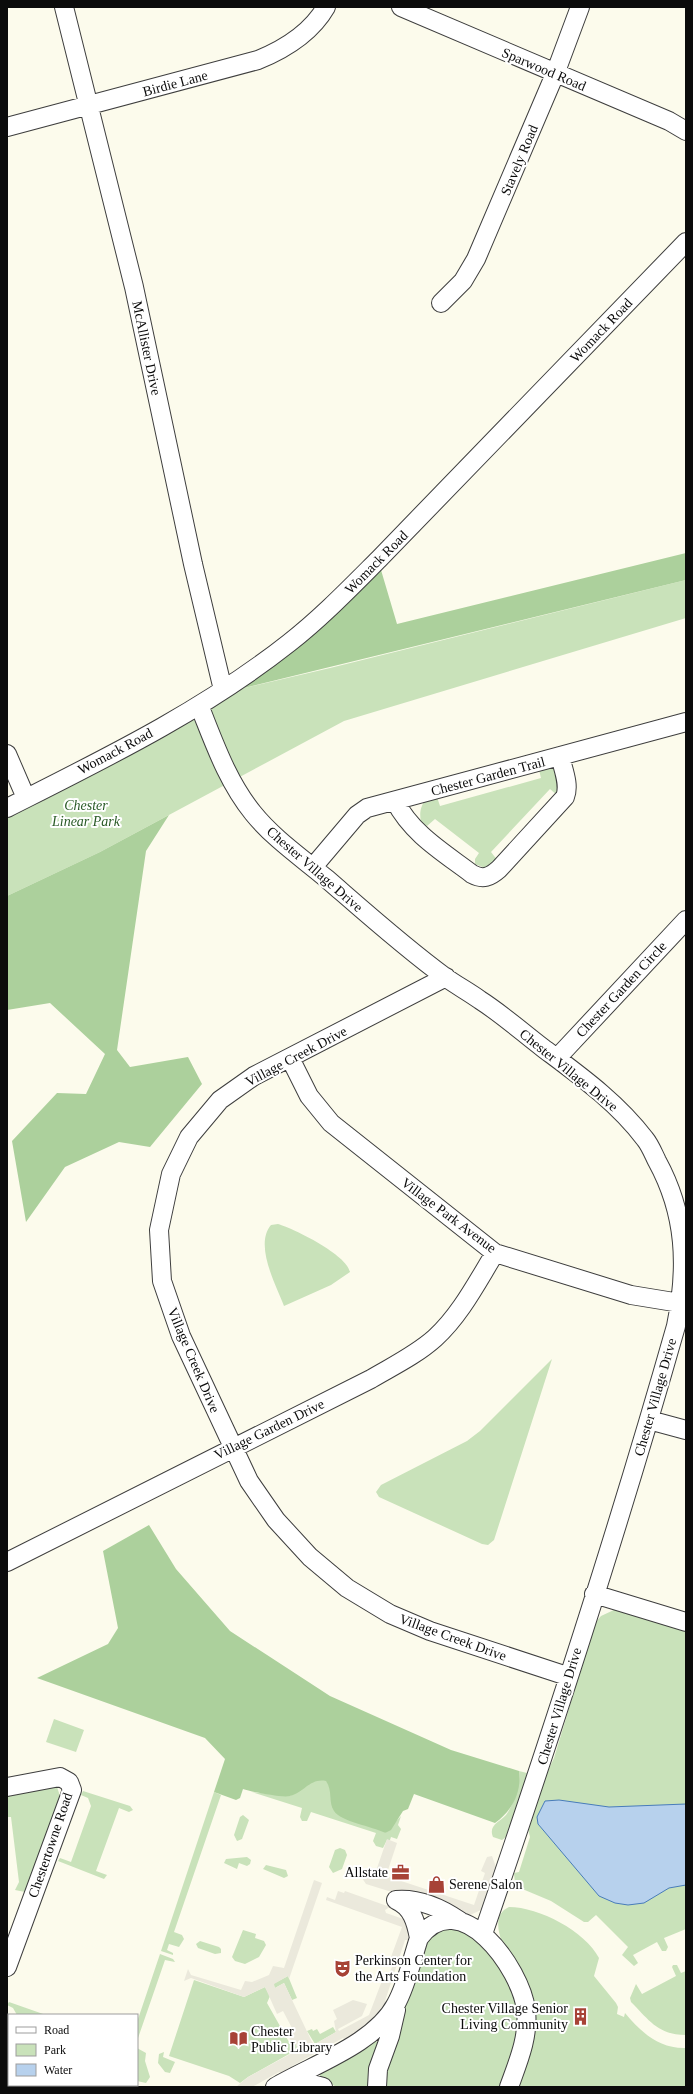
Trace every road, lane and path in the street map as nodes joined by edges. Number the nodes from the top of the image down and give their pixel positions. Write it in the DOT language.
graph roads {
  1 [pos="64,7"];
  2 [pos="326,7"];
  3 [pos="401,7"];
  4 [pos="580,7"];
  5 [pos="555,74"];
  6 [pos="89,106"];
  7 [pos="7,128"];
  8 [pos="686,131"];
  9 [pos="686,242"];
  10 [pos="441,302"];
  11 [pos="223,690"];
  12 [pos="199,705"];
  13 [pos="686,722"];
  14 [pos="7,754"];
  15 [pos="560,756"];
  16 [pos="26,798"];
  17 [pos="395,800"];
  18 [pos="7,808"];
  19 [pos="313,867"];
  20 [pos="686,920"];
  21 [pos="446,977"];
  22 [pos="290,1058"];
  23 [pos="557,1058"];
  24 [pos="681,1206"];
  25 [pos="495,1252"];
  26 [pos="680,1303"];
  27 [pos="649,1420"];
  28 [pos="686,1430"];
  29 [pos="232,1447"];
  30 [pos="7,1562"];
  31 [pos="594,1594"];
  32 [pos="686,1622"];
  33 [pos="567,1676"];
  34 [pos="7,1787"];
  35 [pos="462,1922"];
  36 [pos="483,1934"];
  37 [pos="419,1938"];
  38 [pos="7,1967"];
  39 [pos="397,2004"];
  40 [pos="278,2085"];
  41 [pos="323,2087"];
  42 [pos="378,2087"];
  43 [pos="509,2087"];
  1 -- 6 [label="street, McAllister Drive"];
  2 -- 6 [label="street, Birdie Lane"];
  3 -- 5 [label="street, Sparwood Road"];
  4 -- 5 [label="street, Stavely Road"];
  5 -- 8 [label="street, Sparwood Road"];
  5 -- 10 [label="street, Stavely Road"];
  6 -- 7 [label="street, Birdie Lane"];
  6 -- 11 [label="street, McAllister Drive"];
  9 -- 11 [label="street, Womack Road"];
  11 -- 12 [label="street, Womack Road"];
  12 -- 16 [label="street, Womack Road"];
  12 -- 19 [label="street, Chester Village Drive"];
  13 -- 15 [label="street, Chester Garden Trail"];
  14 -- 16 [label="street"];
  15 -- 17 [label="street, Chester Garden Trail"];
  15 -- 17 [label="street"];
  16 -- 18 [label="street, Womack Road"];
  17 -- 19 [label="street, Chester Garden Trail"];
  19 -- 21 [label="street, Chester Village Drive"];
  20 -- 23 [label="street, Chester Garden Circle"];
  21 -- 22 [label="street, Village Creek Drive"];
  21 -- 23 [label="street, Chester Village Drive"];
  22 -- 25 [label="street, Village Park Avenue"];
  22 -- 29 [label="street, Village Creek Drive"];
  23 -- 24 [label="street, Chester Village Drive"];
  24 -- 26 [label="street, Chester Village Drive"];
  25 -- 26 [label="street, Village Park Avenue"];
  25 -- 29 [label="street, Village Garden Drive"];
  26 -- 27 [label="street, Chester Village Drive"];
  27 -- 28 [label="street"];
  27 -- 31 [label="street, Chester Village Drive"];
  29 -- 30 [label="street, Village Garden Drive"];
  29 -- 33 [label="street, Village Creek Drive"];
  31 -- 32 [label="street"];
  31 -- 33 [label="street, Chester Village Drive"];
  33 -- 36 [label="street, Chester Village Drive"];
  34 -- 38 [label="street, Chestertowne Road"];
  35 -- 36 [label="street"];
  35 -- 37 [label="street"];
  35 -- 37 [label="street"];
  36 -- 43 [label="street"];
  37 -- 39 [label="street"];
  39 -- 40 [label="street"];
  39 -- 42 [label="street"];
  40 -- 41 [label="street"];
}
